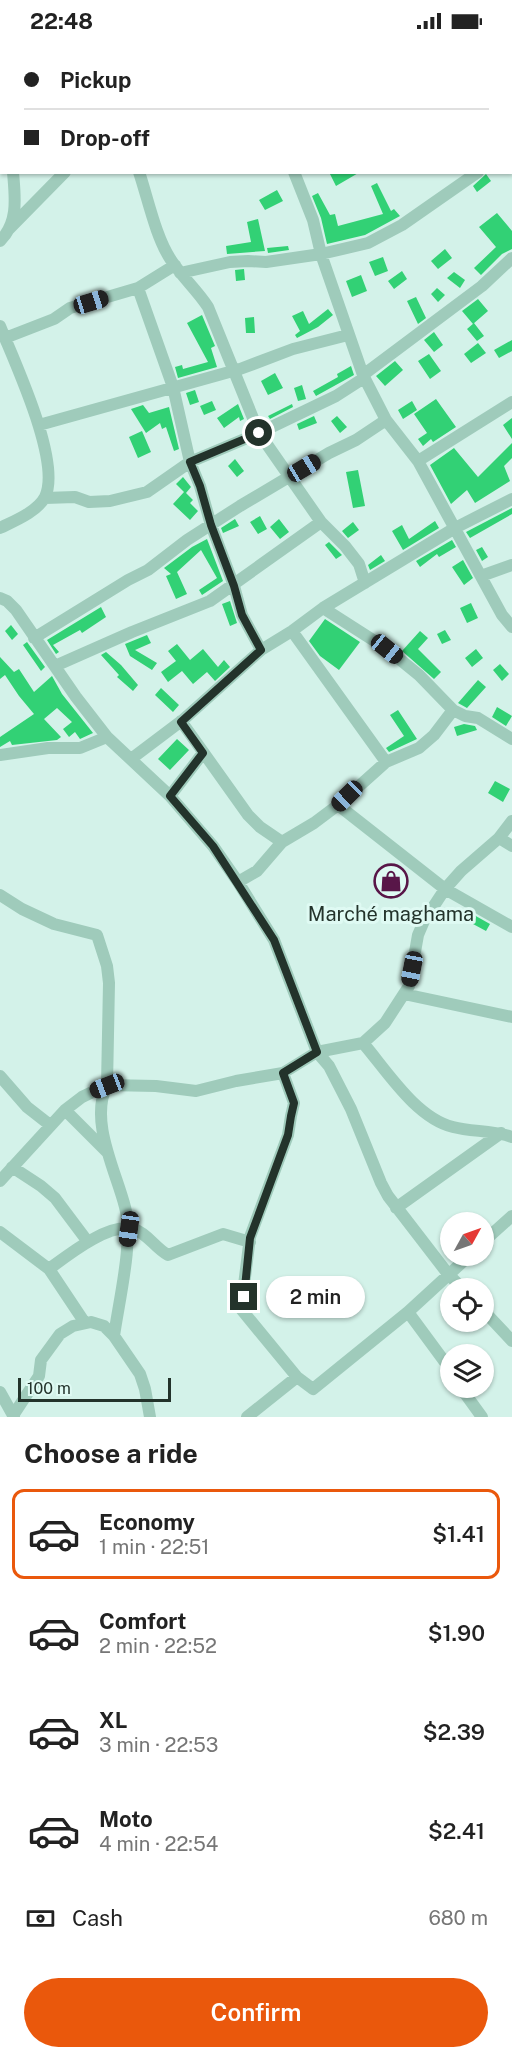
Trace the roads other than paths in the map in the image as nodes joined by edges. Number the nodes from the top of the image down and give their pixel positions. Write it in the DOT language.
graph roads {
  1 [pos="13,174"];
  2 [pos="63,174"];
  3 [pos="141,174"];
  4 [pos="295,174"];
  5 [pos="475,174"];
  6 [pos="9,229"];
  7 [pos="0,240"];
  8 [pos="321,254"];
  9 [pos="512,258"];
  10 [pos="178,269"];
  11 [pos="138,288"];
  12 [pos="0,326"];
  13 [pos="348,335"];
  14 [pos="5,339"];
  15 [pos="236,370"];
  16 [pos="363,376"];
  17 [pos="173,387"];
  18 [pos="512,402"];
  19 [pos="386,420"];
  20 [pos="39,424"];
  21 [pos="259,433"];
  22 [pos="418,461"];
  23 [pos="190,462"];
  24 [pos="290,477"];
  25 [pos="45,498"];
  26 [pos="512,499"];
  27 [pos="321,522"];
  28 [pos="211,525"];
  29 [pos="0,528"];
  30 [pos="455,528"];
  31 [pos="512,565"];
  32 [pos="481,576"];
  33 [pos="365,583"];
  34 [pos="234,586"];
  35 [pos="0,598"];
  36 [pos="323,608"];
  37 [pos="512,627"];
  38 [pos="292,632"];
  39 [pos="34,638"];
  40 [pos="261,650"];
  41 [pos="55,666"];
  42 [pos="453,710"];
  43 [pos="181,722"];
  44 [pos="107,737"];
  45 [pos="512,738"];
  46 [pos="203,753"];
  47 [pos="0,755"];
  48 [pos="131,759"];
  49 [pos="386,762"];
  50 [pos="170,796"];
  51 [pos="338,805"];
  52 [pos="512,821"];
  53 [pos="499,838"];
  54 [pos="282,843"];
  55 [pos="512,846"];
  56 [pos="238,882"];
  57 [pos="445,889"];
  58 [pos="0,895"];
  59 [pos="512,927"];
  60 [pos="404,994"];
  61 [pos="512,1017"];
  62 [pos="363,1043"];
  63 [pos="317,1052"];
  64 [pos="283,1073"];
  65 [pos="0,1076"];
  66 [pos="107,1086"];
  67 [pos="65,1110"];
  68 [pos="50,1125"];
  69 [pos="506,1135"];
  70 [pos="107,1152"];
  71 [pos="12,1167"];
  72 [pos="0,1181"];
  73 [pos="396,1208"];
  74 [pos="512,1216"];
  75 [pos="129,1229"];
  76 [pos="0,1232"];
  77 [pos="494,1232"];
  78 [pos="88,1242"];
  79 [pos="250,1242"];
  80 [pos="457,1266"];
  81 [pos="49,1269"];
  82 [pos="448,1274"];
  83 [pos="452,1278"];
  84 [pos="408,1312"];
  85 [pos="494,1322"];
  86 [pos="86,1323"];
  87 [pos="114,1336"];
  88 [pos="512,1341"];
  89 [pos="440,1355"];
  90 [pos="297,1377"];
  91 [pos="0,1392"];
  92 [pos="468,1398"];
  93 [pos="14,1416"];
  94 [pos="150,1417"];
  95 [pos="247,1417"];
  96 [pos="482,1417"];
  1 -- 6 [label="street"];
  2 -- 6 [label="street"];
  3 -- 10 [label="street"];
  4 -- 8 [label="street"];
  5 -- 8 [label="street"];
  6 -- 7 [label="street"];
  8 -- 10 [label="street"];
  8 -- 13 [label="street"];
  9 -- 16 [label="street"];
  10 -- 11 [label="street"];
  10 -- 15 [label="street"];
  11 -- 14 [label="street"];
  11 -- 17 [label="street"];
  12 -- 14 [label="street"];
  13 -- 15 [label="street"];
  13 -- 16 [label="street"];
  14 -- 20 [label="street"];
  15 -- 17 [label="street"];
  15 -- 21 [label="street"];
  16 -- 19 [label="street"];
  16 -- 21 [label="street"];
  17 -- 20 [label="street"];
  17 -- 23 [label="street"];
  18 -- 22 [label="street"];
  19 -- 22 [label="street"];
  19 -- 24 [label="street"];
  20 -- 25 [label="street"];
  21 -- 23 [label="street"];
  21 -- 24 [label="street"];
  22 -- 30 [label="street"];
  23 -- 25 [label="street"];
  23 -- 28 [label="street"];
  24 -- 27 [label="street"];
  24 -- 28 [label="street"];
  25 -- 29 [label="street"];
  26 -- 30 [label="street"];
  27 -- 33 [label="street"];
  27 -- 34 [label="street"];
  28 -- 34 [label="street"];
  28 -- 39 [label="street"];
  30 -- 32 [label="street"];
  30 -- 33 [label="street"];
  31 -- 32 [label="street"];
  32 -- 37 [label="street"];
  33 -- 36 [label="street"];
  34 -- 40 [label="street"];
  34 -- 41 [label="street"];
  35 -- 39 [label="street"];
  36 -- 38 [label="street"];
  36 -- 42 [label="street"];
  38 -- 40 [label="street"];
  38 -- 49 [label="street"];
  39 -- 41 [label="street"];
  40 -- 43 [label="street"];
  41 -- 44 [label="street"];
  42 -- 45 [label="street"];
  42 -- 49 [label="street"];
  43 -- 46 [label="street"];
  43 -- 48 [label="street"];
  44 -- 47 [label="street"];
  44 -- 48 [label="street"];
  46 -- 50 [label="street"];
  46 -- 54 [label="street"];
  48 -- 50 [label="street"];
  49 -- 51 [label="street"];
  50 -- 56 [label="street"];
  51 -- 54 [label="street"];
  51 -- 57 [label="street"];
  52 -- 53 [label="street"];
  53 -- 55 [label="street"];
  53 -- 57 [label="street"];
  54 -- 56 [label="street"];
  56 -- 63 [label="street"];
  57 -- 59 [label="street"];
  57 -- 60 [label="street"];
  58 -- 66 [label="street"];
  60 -- 61 [label="street"];
  60 -- 62 [label="street"];
  62 -- 63 [label="street"];
  62 -- 69 [label="street"];
  63 -- 64 [label="street"];
  63 -- 73 [label="street"];
  64 -- 66 [label="street"];
  64 -- 79 [label="street"];
  65 -- 68 [label="street"];
  66 -- 67 [label="street"];
  66 -- 70 [label="street"];
  67 -- 68 [label="street"];
  67 -- 70 [label="street"];
  68 -- 71 [label="street"];
  69 -- 73 [label="street"];
  70 -- 75 [label="street"];
  71 -- 72 [label="street"];
  71 -- 78 [label="street"];
  73 -- 82 [label="street"];
  74 -- 77 [label="street"];
  75 -- 78 [label="street"];
  75 -- 79 [label="street"];
  75 -- 87 [label="street"];
  76 -- 81 [label="street"];
  78 -- 81 [label="street"];
  79 -- 90 [label="street"];
  80 -- 82 [label="street"];
  81 -- 86 [label="street"];
  82 -- 83 [label="street"];
  82 -- 84 [label="street"];
  84 -- 89 [label="street"];
  84 -- 90 [label="street"];
  85 -- 88 [label="street"];
  86 -- 87 [label="street"];
  86 -- 93 [label="street"];
  87 -- 94 [label="street"];
  90 -- 95 [label="street"];
  91 -- 93 [label="street"];
  92 -- 96 [label="street"];
}
